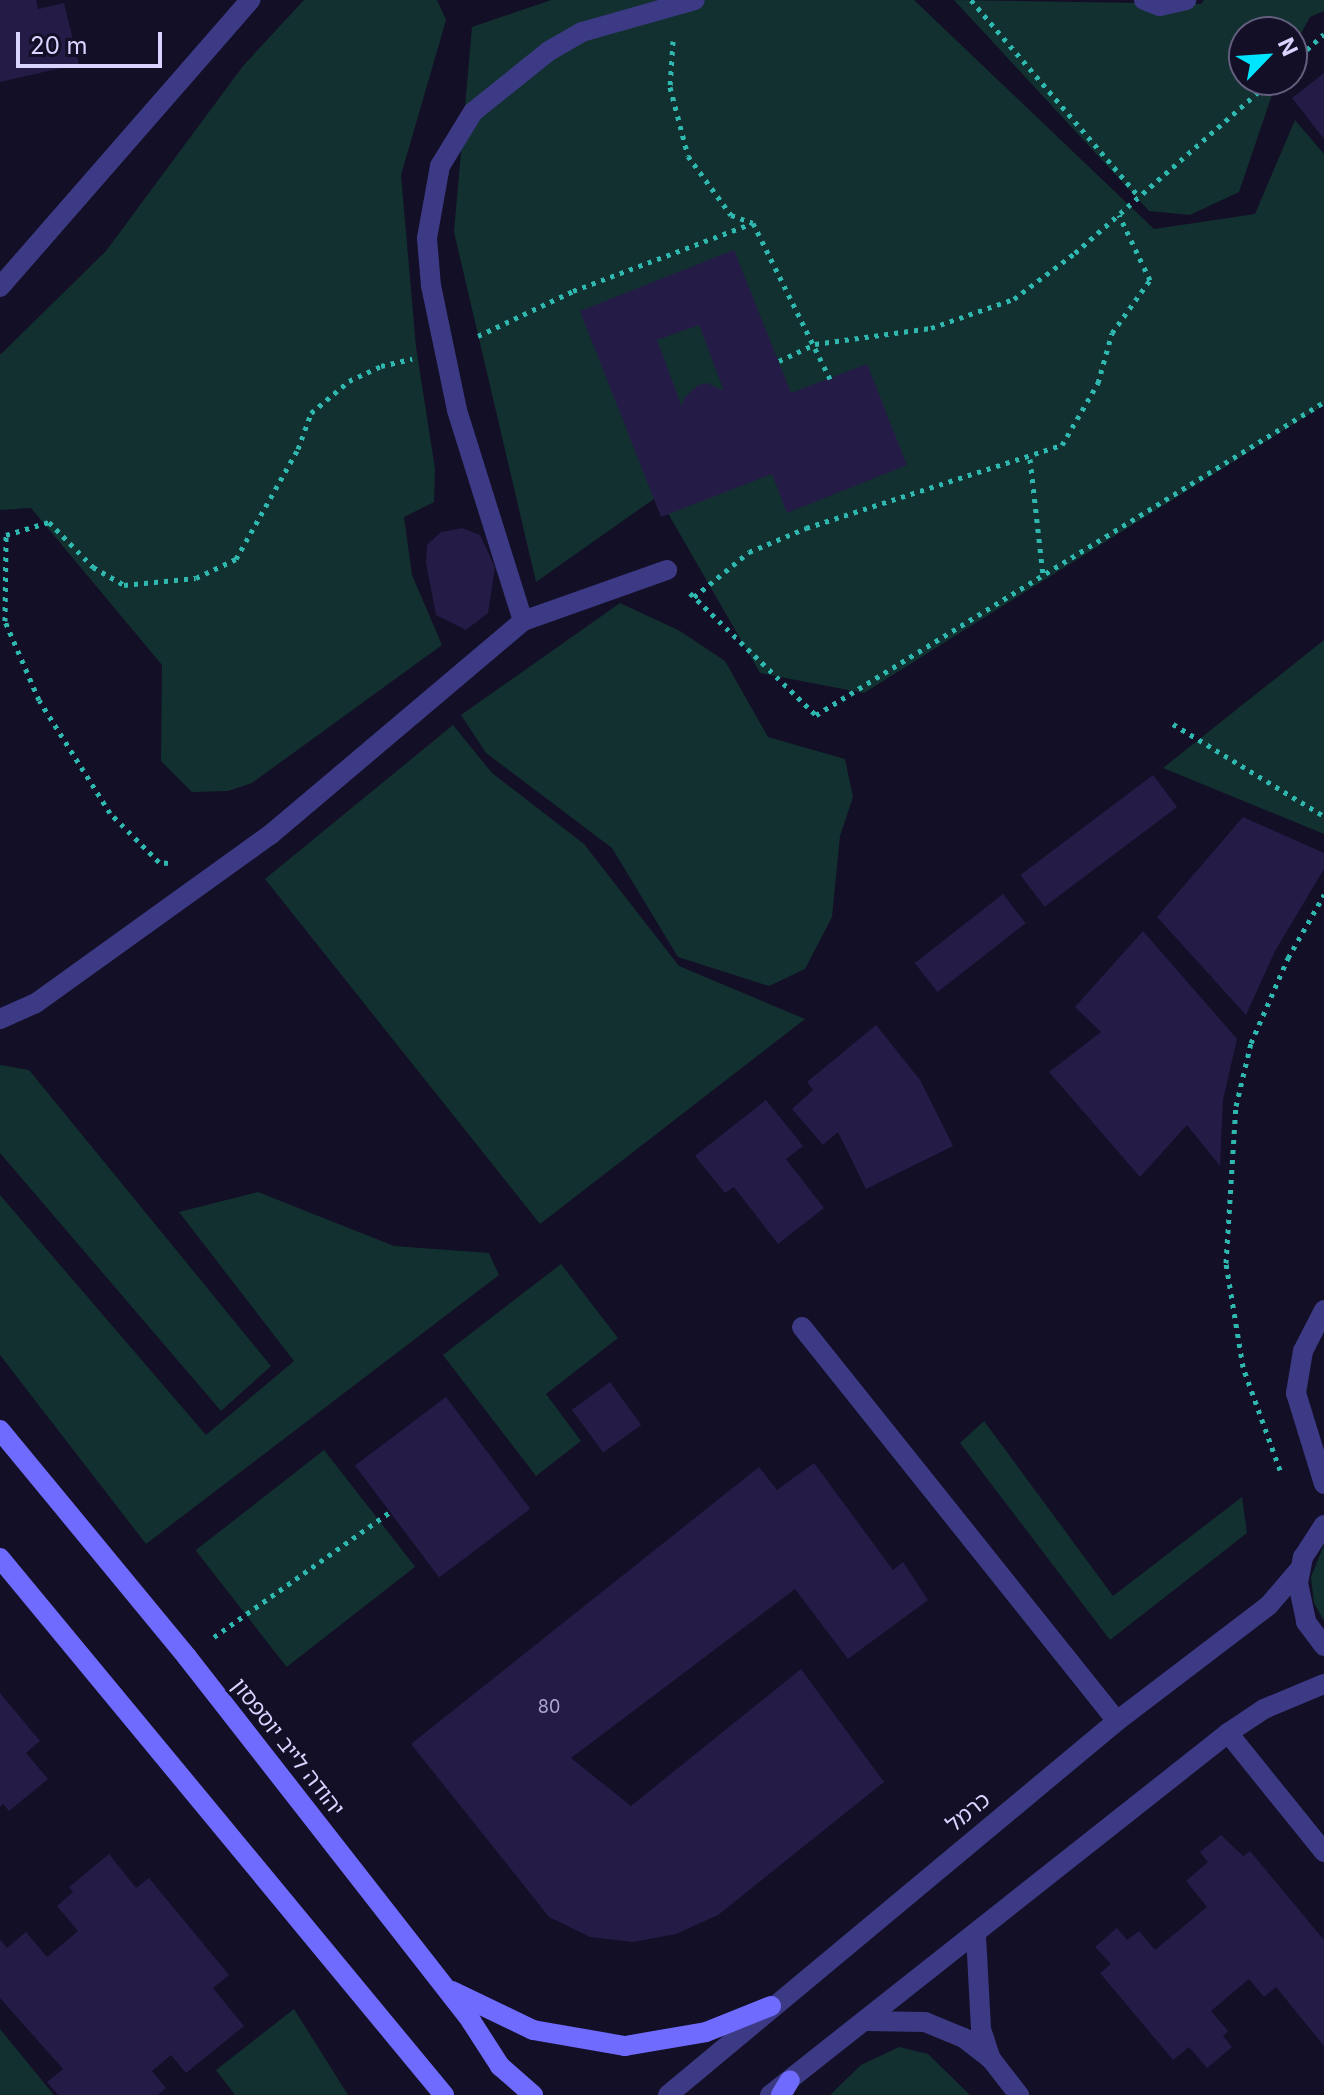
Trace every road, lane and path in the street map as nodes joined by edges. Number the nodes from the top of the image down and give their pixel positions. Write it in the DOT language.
graph roads {
  1 [pos="250,0"];
  2 [pos="695,0"];
  3 [pos="971,0"];
  4 [pos="1144,0"];
  5 [pos="1186,0"];
  6 [pos="675,8"];
  7 [pos="1324,34"];
  8 [pos="1308,48"];
  9 [pos="1254,96"];
  10 [pos="1139,197"];
  11 [pos="1119,215"];
  12 [pos="753,223"];
  13 [pos="0,287"];
  14 [pos="815,344"];
  15 [pos="444,351"];
  16 [pos="779,361"];
  17 [pos="830,379"];
  18 [pos="1324,402"];
  19 [pos="1030,459"];
  20 [pos="667,570"];
  21 [pos="1043,575"];
  22 [pos="694,597"];
  23 [pos="523,621"];
  24 [pos="1173,724"];
  25 [pos="1324,816"];
  26 [pos="172,864"];
  27 [pos="1324,895"];
  28 [pos="0,1019"];
  29 [pos="1324,1310"];
  30 [pos="802,1327"];
  31 [pos="0,1430"];
  32 [pos="1285,1479"];
  33 [pos="1324,1484"];
  34 [pos="390,1512"];
  35 [pos="1324,1525"];
  36 [pos="0,1558"];
  37 [pos="1300,1569"];
  38 [pos="1324,1646"];
  39 [pos="187,1657"];
  40 [pos="1324,1684"];
  41 [pos="1117,1721"];
  42 [pos="1228,1733"];
  43 [pos="1324,1852"];
  44 [pos="976,1936"];
  45 [pos="444,1987"];
  46 [pos="771,2006"];
  47 [pos="867,2021"];
  48 [pos="991,2059"];
  49 [pos="786,2088"];
  50 [pos="444,2095"];
  51 [pos="533,2095"];
  52 [pos="668,2095"];
  53 [pos="770,2095"];
  54 [pos="1019,2095"];
  1 -- 13 [label="street"];
  2 -- 6 [label="street"];
  3 -- 10 [label="path"];
  4 -- 5 [label="street"];
  6 -- 12 [label="path"];
  6 -- 15 [label="street"];
  7 -- 8 [label="path"];
  9 -- 10 [label="path"];
  10 -- 11 [label="path"];
  11 -- 14 [label="path"];
  11 -- 19 [label="path"];
  12 -- 14 [label="path"];
  12 -- 15 [label="path"];
  14 -- 16 [label="path"];
  14 -- 17 [label="path"];
  15 -- 23 [label="street"];
  15 -- 26 [label="path"];
  18 -- 21 [label="path"];
  19 -- 21 [label="path"];
  19 -- 22 [label="path"];
  20 -- 22 [label="path"];
  20 -- 23 [label="street"];
  21 -- 22 [label="path"];
  23 -- 28 [label="street"];
  24 -- 25 [label="path"];
  27 -- 32 [label="path"];
  29 -- 33 [label="street"];
  30 -- 41 [label="street"];
  31 -- 39 [label="street, יהודה לייב יוספסון"];
  34 -- 39 [label="path"];
  35 -- 37 [label="street"];
  36 -- 50 [label="street"];
  37 -- 38 [label="street"];
  37 -- 41 [label="street, כרמל"];
  39 -- 45 [label="street, יהודה לייב יוספסון"];
  40 -- 42 [label="street"];
  41 -- 46 [label="street, כרמל"];
  42 -- 43 [label="street"];
  42 -- 44 [label="street"];
  44 -- 47 [label="street"];
  44 -- 48 [label="street"];
  45 -- 46 [label="street"];
  45 -- 51 [label="street, יהודה לייב יוספסון"];
  46 -- 52 [label="street, כרמל"];
  47 -- 48 [label="street"];
  47 -- 49 [label="street"];
  48 -- 54 [label="street"];
  49 -- 53 [label="street"];
}
